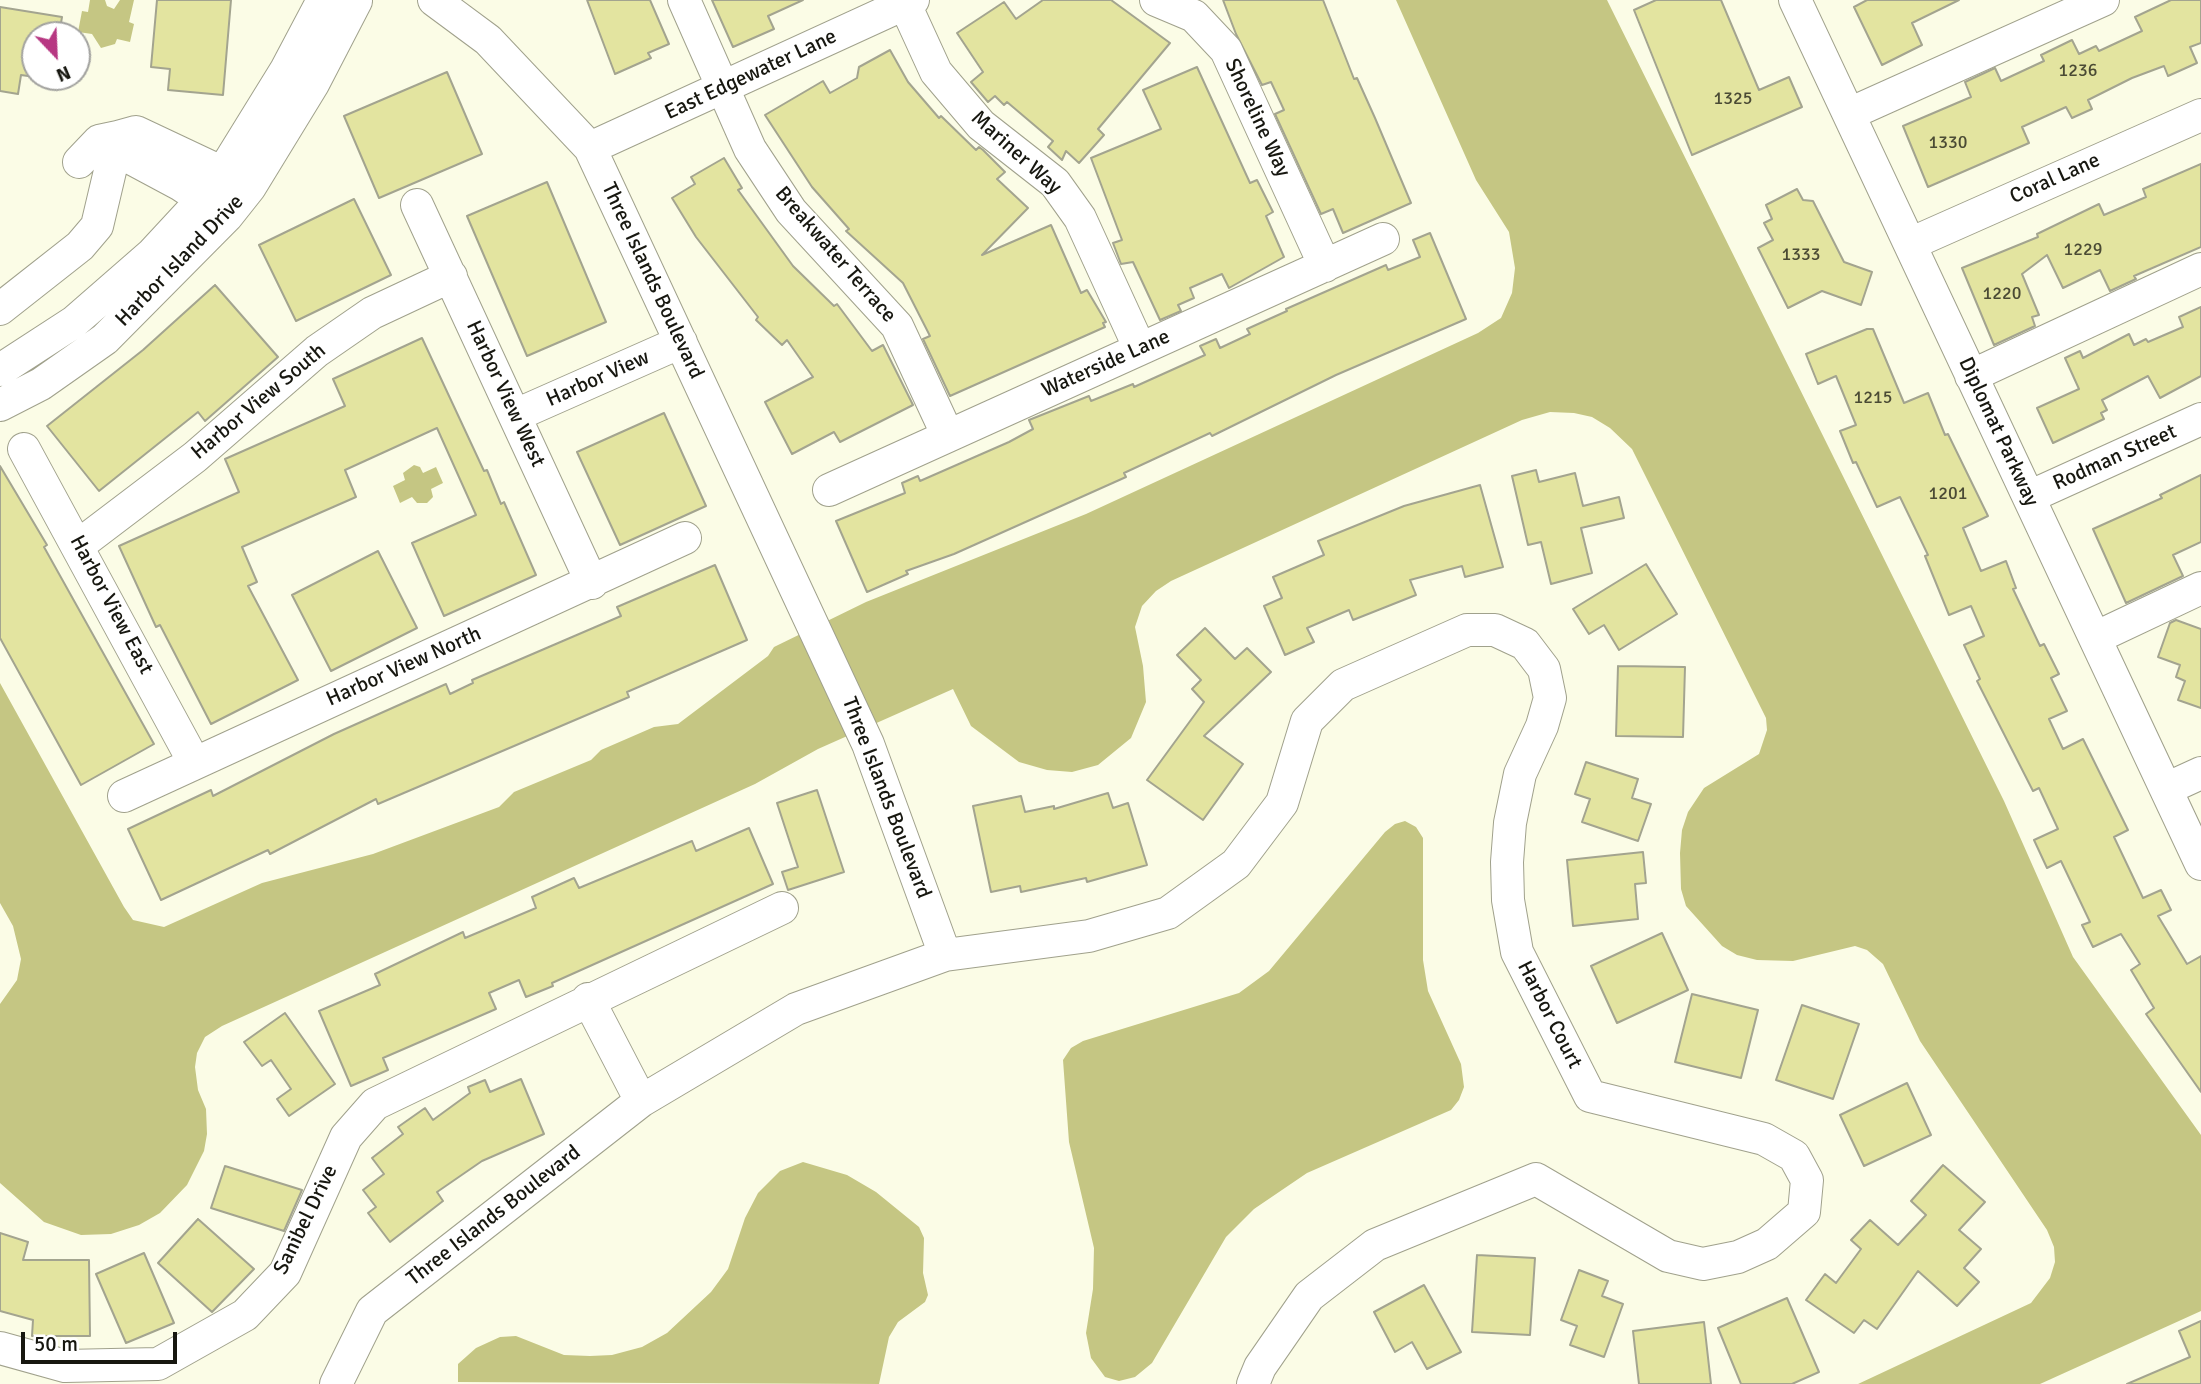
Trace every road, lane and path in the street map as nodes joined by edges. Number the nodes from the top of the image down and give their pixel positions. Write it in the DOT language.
graph roads {
  1 [pos="323,0"];
  2 [pos="356,0"];
  3 [pos="382,0"];
  4 [pos="435,0"];
  5 [pos="684,0"];
  6 [pos="1156,0"];
  7 [pos="1796,0"];
  8 [pos="2103,0"];
  9 [pos="907,1"];
  10 [pos="724,88"];
  11 [pos="1849,114"];
  12 [pos="2201,115"];
  13 [pos="118,137"];
  14 [pos="590,148"];
  15 [pos="79,162"];
  16 [pos="223,172"];
  17 [pos="250,187"];
  18 [pos="417,205"];
  19 [pos="215,208"];
  20 [pos="1383,239"];
  21 [pos="1910,244"];
  22 [pos="1325,265"];
  23 [pos="2201,269"];
  24 [pos="451,276"];
  25 [pos="0,309"];
  26 [pos="681,342"];
  27 [pos="1140,349"];
  28 [pos="8,365"];
  29 [pos="1971,376"];
  30 [pos="0,405"];
  31 [pos="516,415"];
  32 [pos="2201,419"];
  33 [pos="948,436"];
  34 [pos="24,449"];
  35 [pos="829,491"];
  36 [pos="2029,497"];
  37 [pos="685,538"];
  38 [pos="79,545"];
  39 [pos="592,583"];
  40 [pos="2201,589"];
  41 [pos="2095,638"];
  42 [pos="194,762"];
  43 [pos="2201,773"];
  44 [pos="2166,789"];
  45 [pos="124,796"];
  46 [pos="2201,863"];
  47 [pos="782,908"];
  48 [pos="945,955"];
  49 [pos="588,999"];
  50 [pos="641,1101"];
  51 [pos="0,1348"];
  52 [pos="159,1374"];
  53 [pos="336,1384"];
  54 [pos="1253,1384"];
  1 -- 16 [label="street, Harbor Island Drive"];
  2 -- 3 [label="street"];
  2 -- 17 [label="street, Harbor Island Drive"];
  4 -- 14 [label="street, Three Islands Boulevard"];
  5 -- 10 [label="street, Breakwater Terrace"];
  6 -- 22 [label="street, Shoreline Way"];
  7 -- 11 [label="street, Diplomat Parkway"];
  8 -- 11 [label="street"];
  9 -- 10 [label="street, East Edgewater Lane"];
  9 -- 27 [label="street, Mariner Way"];
  10 -- 14 [label="street, East Edgewater Lane"];
  10 -- 33 [label="street, Breakwater Terrace"];
  11 -- 21 [label="street, Diplomat Parkway"];
  12 -- 21 [label="street, Coral Lane"];
  13 -- 15 [label="street"];
  13 -- 16 [label="street"];
  13 -- 19 [label="street"];
  13 -- 25 [label="street"];
  14 -- 26 [label="street, Three Islands Boulevard"];
  16 -- 17 [label="street"];
  16 -- 19 [label="street, Harbor Island Drive"];
  17 -- 19 [label="street, Harbor Island Drive"];
  18 -- 24 [label="street, Harbor View West"];
  19 -- 28 [label="street, Harbor Island Drive"];
  19 -- 30 [label="street, Harbor Island Drive"];
  20 -- 22 [label="street, Waterside Lane"];
  21 -- 29 [label="street, Diplomat Parkway"];
  22 -- 27 [label="street, Waterside Lane"];
  23 -- 29 [label="street"];
  24 -- 31 [label="street, Harbor View West"];
  24 -- 38 [label="street, Harbor View South"];
  26 -- 31 [label="street, Harbor View"];
  26 -- 48 [label="street, Three Islands Boulevard"];
  27 -- 33 [label="street, Waterside Lane"];
  29 -- 36 [label="street, Diplomat Parkway"];
  31 -- 39 [label="street, Harbor View West"];
  32 -- 36 [label="street, Rodman Street"];
  33 -- 35 [label="street, Waterside Lane"];
  34 -- 38 [label="street, Harbor View East"];
  36 -- 41 [label="street, Diplomat Parkway"];
  37 -- 39 [label="street, Harbor View North"];
  38 -- 42 [label="street, Harbor View East"];
  39 -- 42 [label="street, Harbor View North"];
  40 -- 41 [label="street"];
  41 -- 44 [label="street, Diplomat Parkway"];
  42 -- 45 [label="street, Harbor View North"];
  43 -- 44 [label="street"];
  44 -- 46 [label="street, Diplomat Parkway"];
  47 -- 49 [label="street, Sanibel Drive"];
  48 -- 50 [label="street, Three Islands Boulevard"];
  48 -- 54 [label="street, Harbor Court"];
  49 -- 50 [label="street"];
  49 -- 52 [label="street, Sanibel Drive"];
  50 -- 53 [label="street, Three Islands Boulevard"];
  51 -- 52 [label="street, Sanibel Drive"];
}
